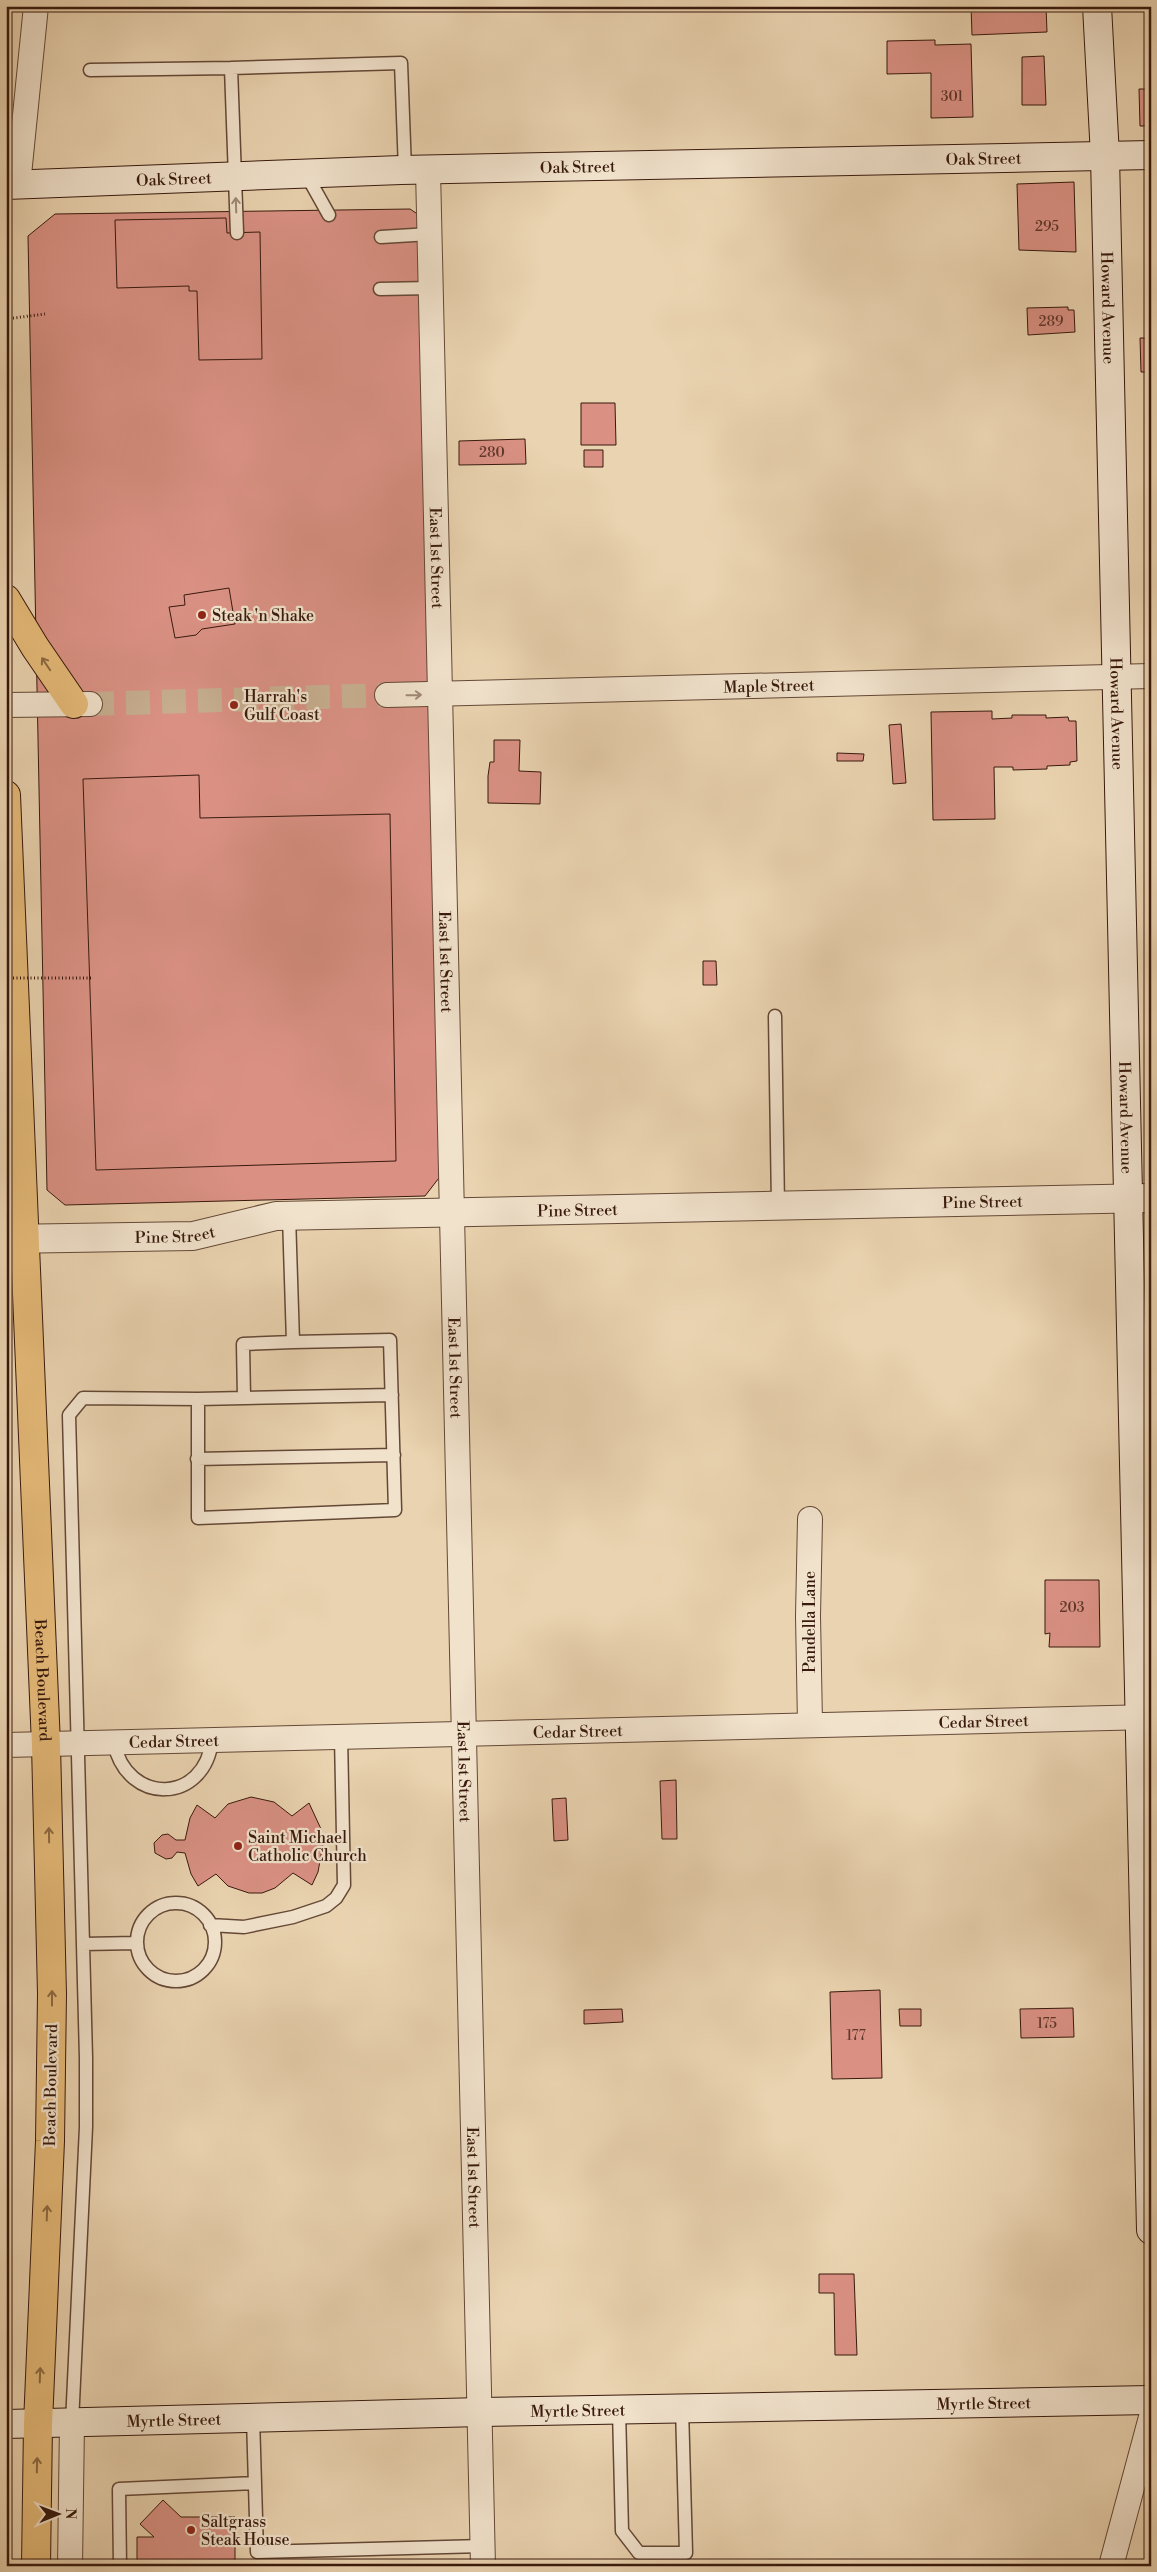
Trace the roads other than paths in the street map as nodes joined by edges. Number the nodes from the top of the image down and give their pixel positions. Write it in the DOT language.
graph roads {
  1 [pos="36,6"];
  2 [pos="1097,6"];
  3 [pos="231,68"];
  4 [pos="90,70"];
  5 [pos="1151,155"];
  6 [pos="1105,156"];
  7 [pos="417,170"];
  8 [pos="306,174"];
  9 [pos="234,177"];
  10 [pos="12,185"];
  11 [pos="329,215"];
  12 [pos="237,233"];
  13 [pos="430,234"];
  14 [pos="381,236"];
  15 [pos="431,288"];
  16 [pos="380,289"];
  17 [pos="6,599"];
  18 [pos="1116,676"];
  19 [pos="1151,676"];
  20 [pos="441,694"];
  21 [pos="387,695"];
  22 [pos="82,704"];
  23 [pos="6,705"];
  24 [pos="6,795"];
  25 [pos="775,1016"];
  26 [pos="1139,1198"];
  27 [pos="778,1206"];
  28 [pos="453,1213"];
  29 [pos="289,1216"];
  30 [pos="15,1239"];
  31 [pos="293,1342"];
  32 [pos="392,1395"];
  33 [pos="244,1398"];
  34 [pos="198,1399"];
  35 [pos="394,1455"];
  36 [pos="197,1459"];
  37 [pos="810,1519"];
  38 [pos="1145,1717"];
  39 [pos="810,1724"];
  40 [pos="465,1732"];
  41 [pos="341,1736"];
  42 [pos="212,1740"];
  43 [pos="114,1743"];
  44 [pos="79,1744"];
  45 [pos="6,1745"];
  46 [pos="46,1745"];
  47 [pos="210,1925"];
  48 [pos="83,1944"];
  49 [pos="137,1944"];
  50 [pos="1147,1985"];
  51 [pos="1151,2230"];
  52 [pos="1151,2400"];
  53 [pos="682,2408"];
  54 [pos="619,2410"];
  55 [pos="481,2412"];
  56 [pos="253,2418"];
  57 [pos="1151,2418"];
  58 [pos="72,2423"];
  59 [pos="6,2424"];
  60 [pos="38,2424"];
  61 [pos="255,2483"];
  62 [pos="483,2556"];
  63 [pos="36,2566"];
  64 [pos="70,2566"];
  65 [pos="120,2566"];
  66 [pos="1111,2566"];
  1 -- 10 [label="street"];
  2 -- 6 [label="main road, Howard Avenue"];
  3 -- 4 [label="lane"];
  3 -- 7 [label="lane"];
  3 -- 9 [label="lane"];
  5 -- 6 [label="main road, Oak Street"];
  6 -- 7 [label="main road, Oak Street"];
  6 -- 18 [label="main road, Howard Avenue"];
  7 -- 8 [label="main road, Oak Street"];
  7 -- 13 [label="street, East 1st Street"];
  8 -- 9 [label="main road, Oak Street"];
  8 -- 11 [label="lane"];
  9 -- 10 [label="main road, Oak Street"];
  12 -- 9 [label="lane, one-way"];
  13 -- 14 [label="lane"];
  13 -- 15 [label="street, East 1st Street"];
  15 -- 16 [label="lane"];
  15 -- 20 [label="street, East 1st Street"];
  22 -- 17 [label="main road, one-way"];
  18 -- 19 [label="street, Maple Street"];
  18 -- 20 [label="street, Maple Street"];
  18 -- 26 [label="main road, Howard Avenue"];
  21 -- 20 [label="street, Maple Street, one-way"];
  20 -- 28 [label="street, East 1st Street"];
  22 -- 23 [label="street"];
  24 -- 30 [label="main road, Beach Boulevard"];
  25 -- 27 [label="lane"];
  26 -- 27 [label="main road, Pine Street"];
  26 -- 38 [label="main road, Howard Avenue"];
  27 -- 28 [label="main road, Pine Street"];
  28 -- 29 [label="main road, Pine Street"];
  28 -- 40 [label="street, East 1st Street"];
  29 -- 30 [label="main road, Pine Street"];
  29 -- 31 [label="lane"];
  30 -- 46 [label="main road, Beach Boulevard"];
  31 -- 32 [label="lane"];
  31 -- 33 [label="lane"];
  32 -- 33 [label="lane"];
  32 -- 35 [label="lane"];
  33 -- 34 [label="lane"];
  34 -- 36 [label="lane"];
  34 -- 44 [label="lane"];
  35 -- 36 [label="lane"];
  35 -- 36 [label="lane"];
  37 -- 39 [label="street, Pandella Lane"];
  38 -- 39 [label="street, Cedar Street"];
  38 -- 50 [label="main road, Howard Avenue"];
  39 -- 40 [label="street, Cedar Street"];
  40 -- 41 [label="street, Cedar Street"];
  40 -- 55 [label="street, East 1st Street"];
  41 -- 42 [label="street, Cedar Street"];
  41 -- 47 [label="lane"];
  42 -- 43 [label="street, Cedar Street"];
  42 -- 43 [label="lane"];
  43 -- 44 [label="street, Cedar Street"];
  44 -- 46 [label="street, Cedar Street"];
  44 -- 48 [label="lane"];
  45 -- 46 [label="street, Cedar Street"];
  60 -- 46 [label="main road, Beach Boulevard, one-way"];
  47 -- 49 [label="lane"];
  47 -- 49 [label="lane"];
  48 -- 49 [label="lane"];
  48 -- 58 [label="lane"];
  50 -- 51 [label="main road, Howard Avenue"];
  52 -- 53 [label="main road, Myrtle Street"];
  53 -- 54 [label="main road, Myrtle Street"];
  53 -- 54 [label="lane"];
  54 -- 55 [label="main road, Myrtle Street"];
  55 -- 56 [label="main road, Myrtle Street"];
  55 -- 62 [label="street, East 1st Street"];
  56 -- 58 [label="main road, Myrtle Street"];
  56 -- 61 [label="lane"];
  57 -- 66 [label="street"];
  58 -- 60 [label="main road, Myrtle Street"];
  58 -- 64 [label="street"];
  59 -- 60 [label="main road, Myrtle Street"];
  63 -- 60 [label="main road, Beach Boulevard, one-way"];
  61 -- 62 [label="lane"];
  61 -- 65 [label="lane"];
}
